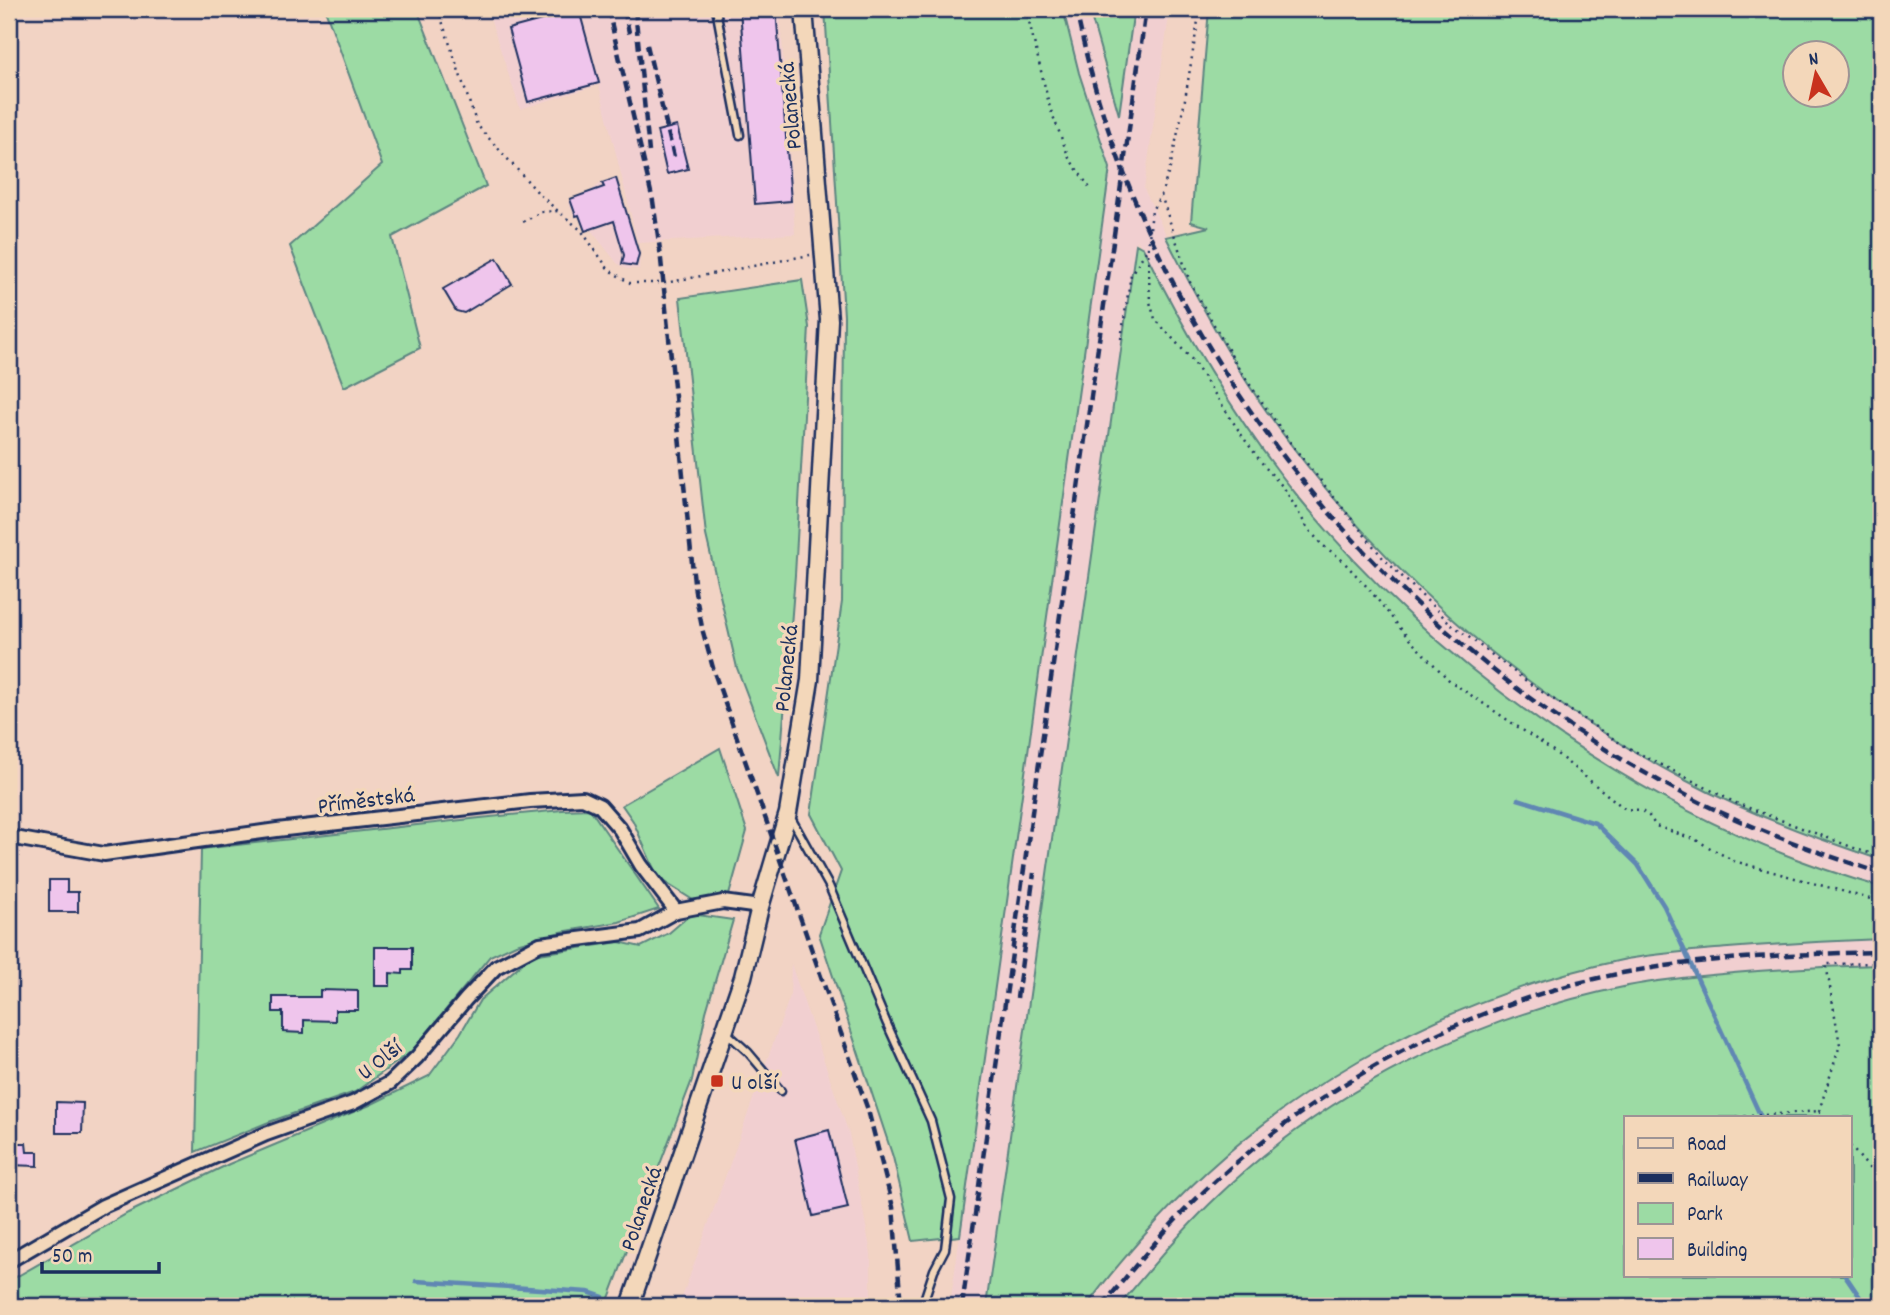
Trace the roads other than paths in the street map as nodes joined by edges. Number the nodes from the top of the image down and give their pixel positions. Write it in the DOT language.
graph roads {
  1 [pos="716,9"];
  2 [pos="804,9"];
  3 [pos="740,135"];
  4 [pos="788,813"];
  5 [pos="9,837"];
  6 [pos="760,908"];
  7 [pos="676,911"];
  8 [pos="725,1031"];
  9 [pos="781,1091"];
  10 [pos="9,1261"];
  11 [pos="630,1306"];
  12 [pos="922,1306"];
  1 -- 3 [label="lane"];
  2 -- 4 [label="street, Polanecká"];
  4 -- 6 [label="street, Polanecká"];
  4 -- 12 [label="lane"];
  5 -- 7 [label="street, Příměstská"];
  6 -- 7 [label="street, U Olší"];
  6 -- 8 [label="street, Polanecká"];
  7 -- 10 [label="street, U Olší"];
  8 -- 9 [label="lane"];
  8 -- 11 [label="street, Polanecká"];
}
